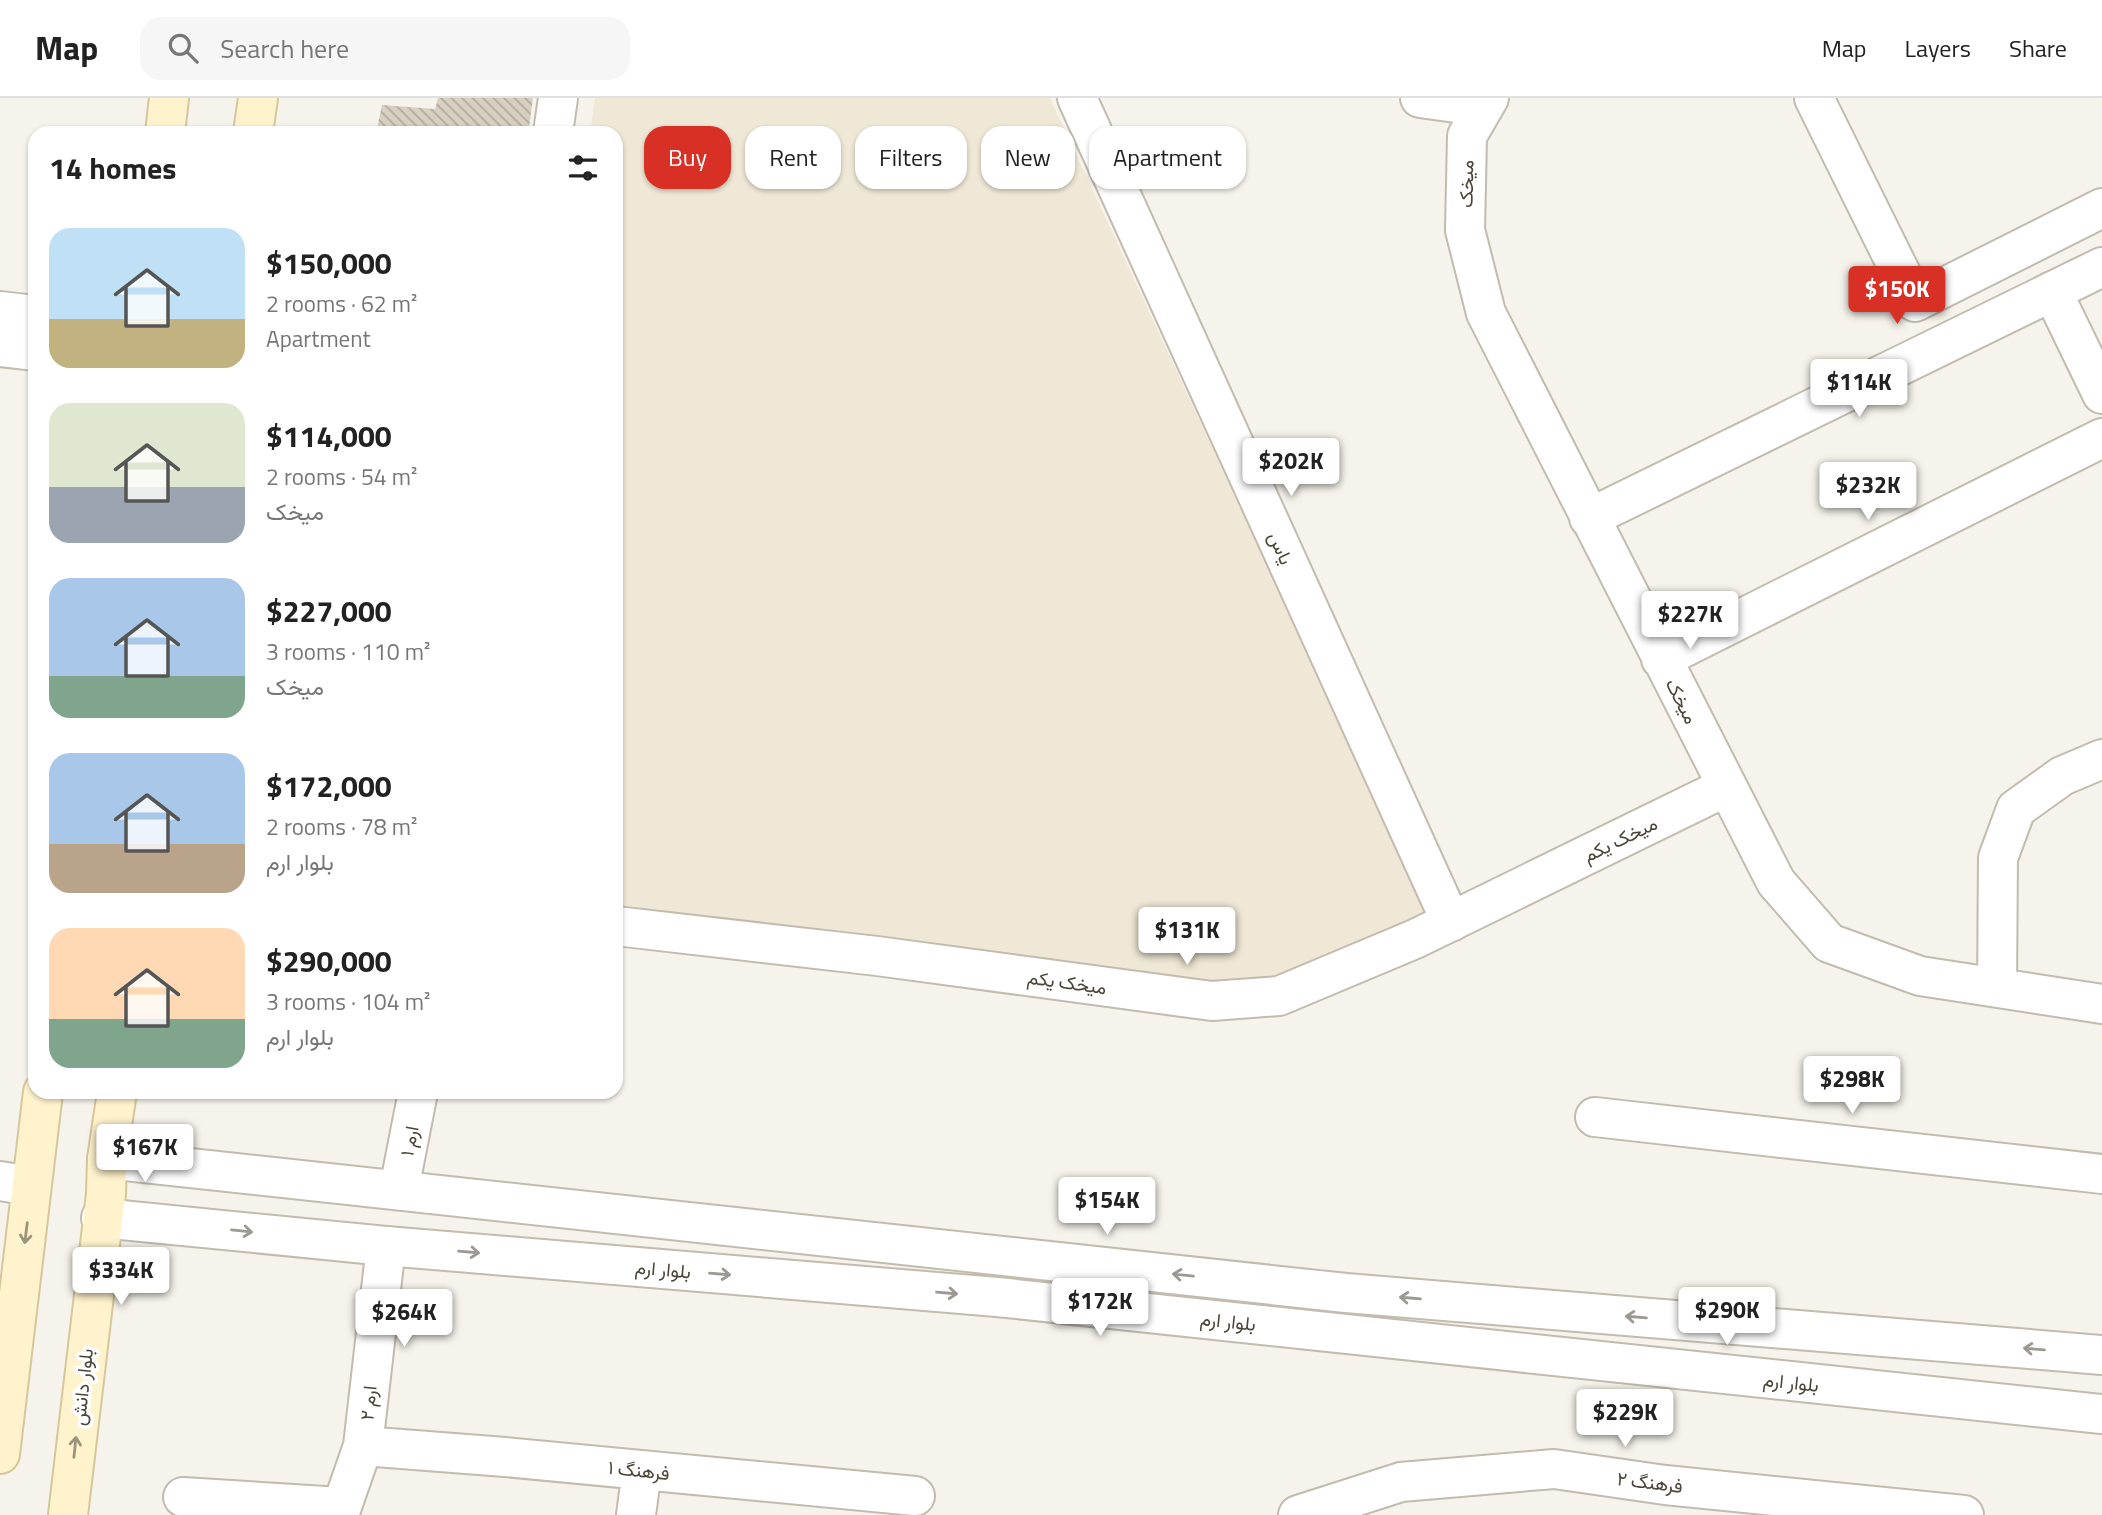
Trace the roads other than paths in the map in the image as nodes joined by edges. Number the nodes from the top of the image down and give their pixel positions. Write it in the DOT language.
graph roads {
  1 [pos="169,98"];
  2 [pos="258,98"];
  3 [pos="558,98"];
  4 [pos="1077,98"];
  5 [pos="1420,98"];
  6 [pos="1814,98"];
  7 [pos="1487,102"];
  8 [pos="166,126"];
  9 [pos="254,126"];
  10 [pos="554,126"];
  11 [pos="2102,208"];
  12 [pos="2102,267"];
  13 [pos="2052,292"];
  14 [pos="0,311"];
  15 [pos="28,315"];
  16 [pos="0,347"];
  17 [pos="28,350"];
  18 [pos="2102,394"];
  19 [pos="2102,438"];
  20 [pos="1590,518"];
  21 [pos="1661,659"];
  22 [pos="2102,758"];
  23 [pos="1726,787"];
  24 [pos="1451,922"];
  25 [pos="623,927"];
  26 [pos="1997,988"];
  27 [pos="2102,1004"];
  28 [pos="41,1099"];
  29 [pos="116,1099"];
  30 [pos="417,1099"];
  31 [pos="1595,1116"];
  32 [pos="107,1158"];
  33 [pos="210,1170"];
  34 [pos="2102,1174"];
  35 [pos="16,1184"];
  36 [pos="399,1189"];
  37 [pos="101,1218"];
  38 [pos="196,1226"];
  39 [pos="386,1245"];
  40 [pos="1697,1321"];
  41 [pos="2102,1355"];
  42 [pos="1697,1371"];
  43 [pos="2102,1413"];
  44 [pos="363,1447"];
  45 [pos="0,1454"];
  46 [pos="642,1470"];
  47 [pos="915,1496"];
  48 [pos="183,1497"];
  49 [pos="1709,1502"];
  50 [pos="340,1511"];
  51 [pos="68,1515"];
  52 [pos="636,1515"];
  53 [pos="1298,1515"];
  54 [pos="1964,1515"];
  1 -- 8 [label="main road"];
  2 -- 9 [label="main road"];
  3 -- 10 [label="street"];
  4 -- 24 [label="street, یاس"];
  5 -- 7 [label="street"];
  6 -- 11 [label="street"];
  7 -- 20 [label="street, میخک"];
  12 -- 13 [label="street"];
  13 -- 18 [label="street"];
  13 -- 20 [label="street"];
  14 -- 15 [label="street"];
  16 -- 17 [label="street"];
  19 -- 21 [label="street"];
  20 -- 21 [label="street, میخک"];
  21 -- 23 [label="street, میخک"];
  22 -- 26 [label="street"];
  23 -- 24 [label="street, میخک یکم"];
  23 -- 26 [label="street, میخک"];
  24 -- 25 [label="street, میخک یکم"];
  26 -- 27 [label="street, میخک"];
  28 -- 35 [label="main road"];
  29 -- 32 [label="main road, بلوار دانش"];
  30 -- 36 [label="street, ارم ۱"];
  31 -- 34 [label="street"];
  32 -- 33 [label="street"];
  32 -- 37 [label="main road, بلوار دانش"];
  33 -- 36 [label="street"];
  33 -- 38 [label="street"];
  35 -- 45 [label="main road, one-way"];
  40 -- 36 [label="street, one-way"];
  37 -- 38 [label="street, بلوار ارم"];
  51 -- 37 [label="main road, بلوار دانش, one-way"];
  38 -- 39 [label="street, بلوار ارم, one-way"];
  39 -- 42 [label="street, بلوار ارم, one-way"];
  39 -- 44 [label="street, ارم ۲"];
  41 -- 40 [label="street, one-way"];
  40 -- 42 [label="street"];
  42 -- 43 [label="street, بلوار ارم"];
  44 -- 46 [label="street, فرهنگ ۱"];
  44 -- 50 [label="street, ارم ۲"];
  46 -- 47 [label="street, فرهنگ ۱"];
  46 -- 52 [label="street"];
  48 -- 50 [label="street"];
  49 -- 53 [label="street, فرهنگ ۲"];
  49 -- 54 [label="street, فرهنگ ۲"];
}
